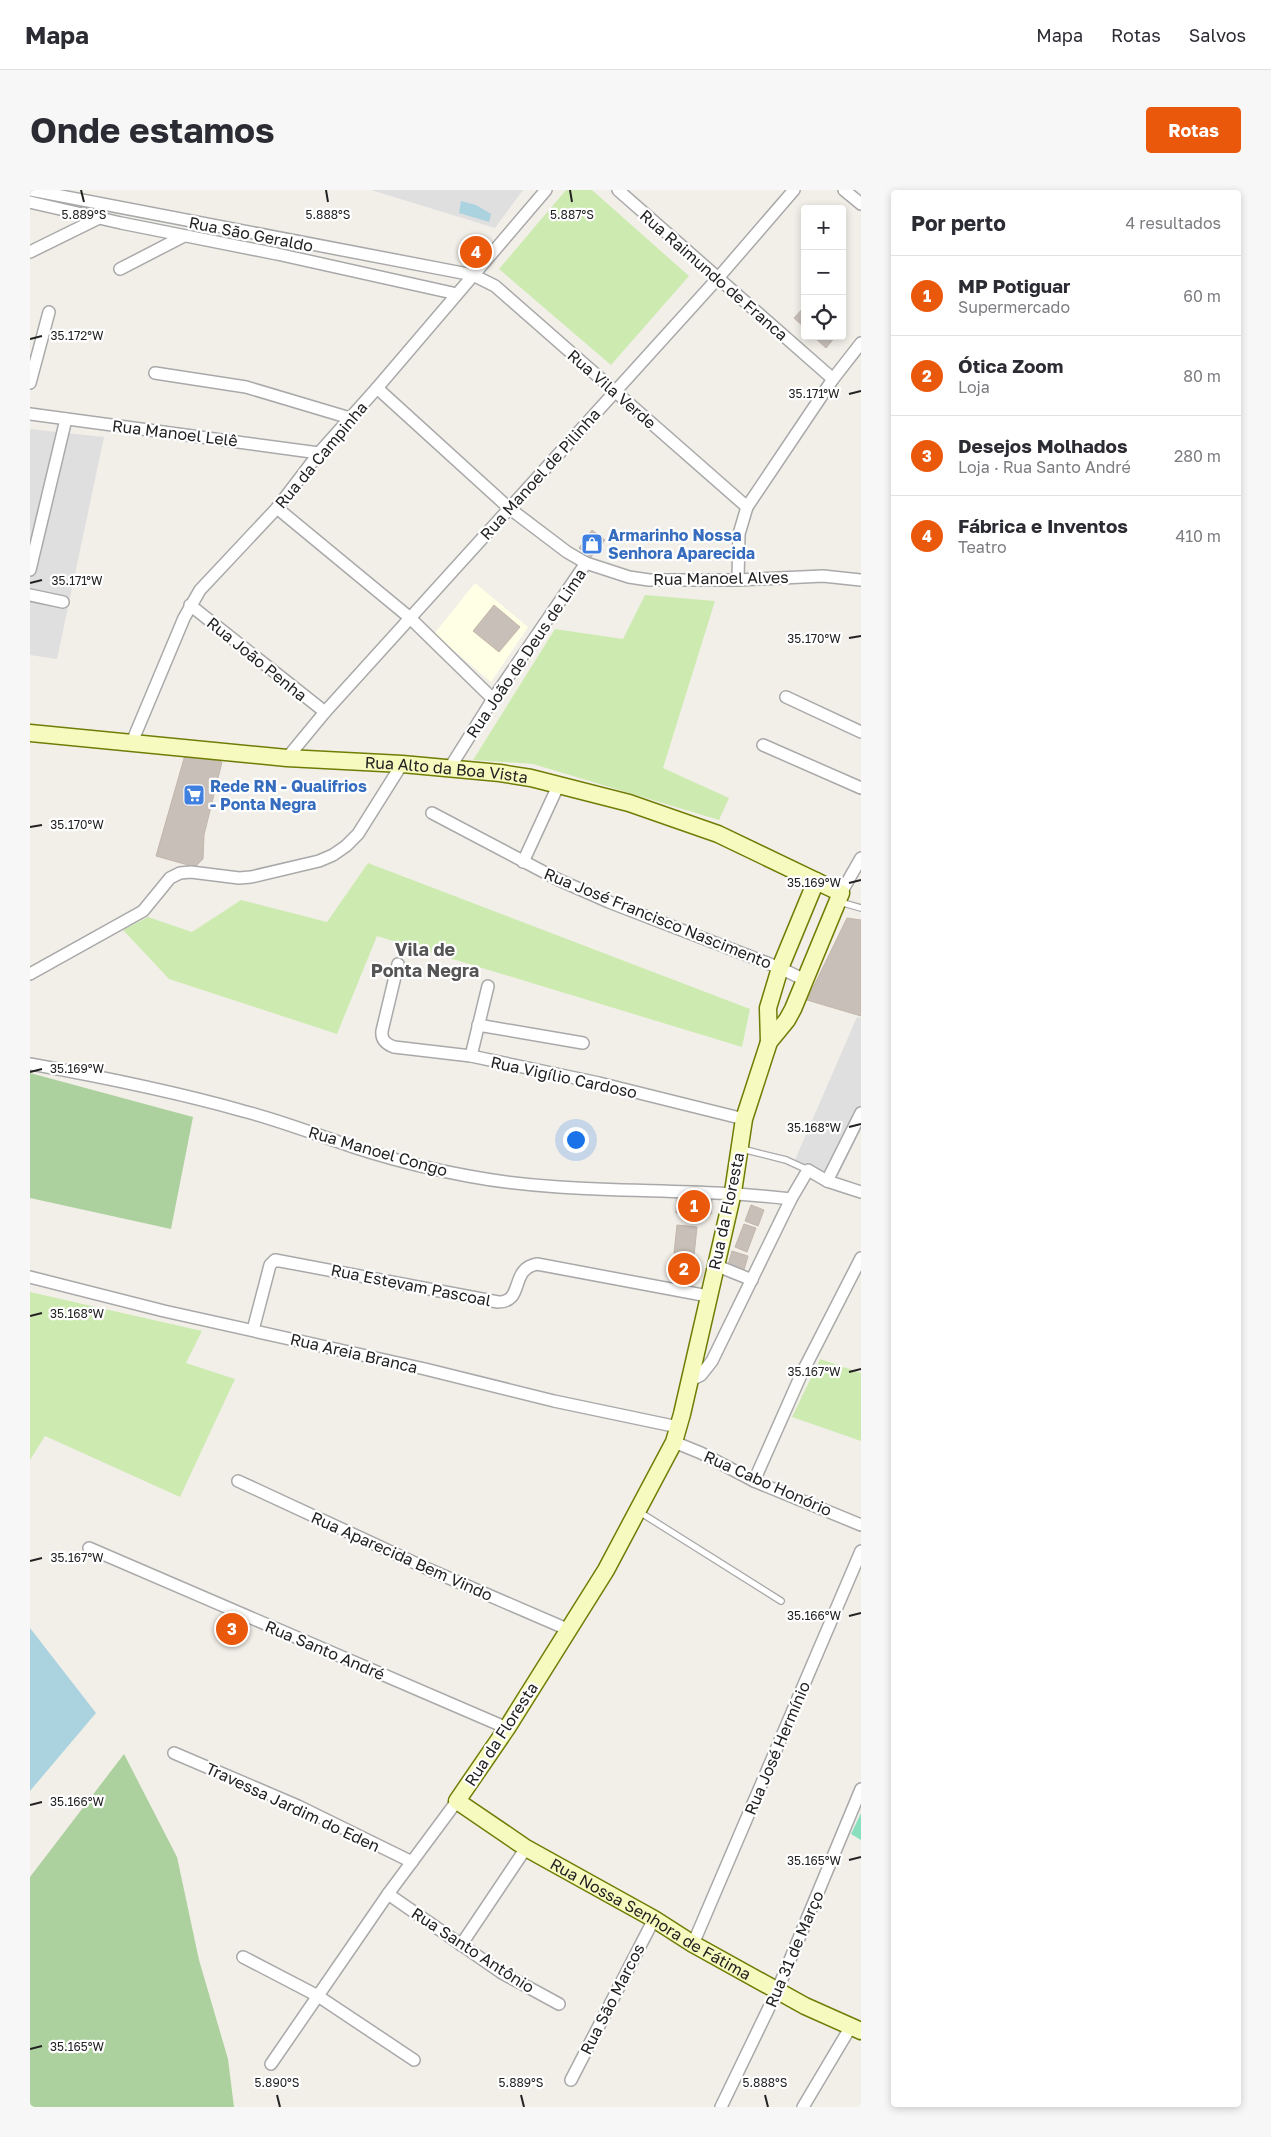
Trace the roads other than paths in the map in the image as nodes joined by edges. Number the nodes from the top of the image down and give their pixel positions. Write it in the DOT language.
graph roads {
  1 [pos="30,190"];
  2 [pos="546,190"];
  3 [pos="618,190"];
  4 [pos="794,190"];
  5 [pos="844,190"];
  6 [pos="30,202"];
  7 [pos="861,204"];
  8 [pos="100,218"];
  9 [pos="184,236"];
  10 [pos="30,252"];
  11 [pos="120,269"];
  12 [pos="473,276"];
  13 [pos="718,278"];
  14 [pos="457,294"];
  15 [pos="49,312"];
  16 [pos="861,343"];
  17 [pos="155,373"];
  18 [pos="833,379"];
  19 [pos="30,383"];
  20 [pos="378,388"];
  21 [pos="614,391"];
  22 [pos="30,414"];
  23 [pos="350,418"];
  24 [pos="66,419"];
  25 [pos="319,453"];
  26 [pos="748,507"];
  27 [pos="278,508"];
  28 [pos="508,508"];
  29 [pos="586,563"];
  30 [pos="30,570"];
  31 [pos="738,580"];
  32 [pos="861,580"];
  33 [pos="30,595"];
  34 [pos="63,602"];
  35 [pos="190,605"];
  36 [pos="409,618"];
  37 [pos="786,697"];
  38 [pos="493,699"];
  39 [pos="324,712"];
  40 [pos="861,732"];
  41 [pos="30,733"];
  42 [pos="132,742"];
  43 [pos="763,745"];
  44 [pos="287,758"];
  45 [pos="402,764"];
  46 [pos="449,768"];
  47 [pos="558,786"];
  48 [pos="861,788"];
  49 [pos="432,813"];
  50 [pos="861,858"];
  51 [pos="523,862"];
  52 [pos="816,881"];
  53 [pos="839,897"];
  54 [pos="861,908"];
  55 [pos="398,964"];
  56 [pos="780,968"];
  57 [pos="30,974"];
  58 [pos="805,980"];
  59 [pos="488,986"];
  60 [pos="478,1025"];
  61 [pos="769,1042"];
  62 [pos="583,1043"];
  63 [pos="471,1056"];
  64 [pos="30,1064"];
  65 [pos="861,1113"];
  66 [pos="744,1119"];
  67 [pos="740,1148"];
  68 [pos="808,1170"];
  69 [pos="827,1181"];
  70 [pos="733,1192"];
  71 [pos="861,1192"];
  72 [pos="791,1199"];
  73 [pos="861,1258"];
  74 [pos="715,1265"];
  75 [pos="30,1277"];
  76 [pos="752,1280"];
  77 [pos="708,1296"];
  78 [pos="253,1330"];
  79 [pos="689,1381"];
  80 [pos="676,1434"];
  81 [pos="238,1481"];
  82 [pos="754,1481"];
  83 [pos="638,1510"];
  84 [pos="861,1525"];
  85 [pos="89,1548"];
  86 [pos="861,1552"];
  87 [pos="781,1601"];
  88 [pos="567,1629"];
  89 [pos="507,1728"];
  90 [pos="174,1753"];
  91 [pos="861,1789"];
  92 [pos="458,1800"];
  93 [pos="526,1848"];
  94 [pos="412,1862"];
  95 [pos="388,1894"];
  96 [pos="654,1918"];
  97 [pos="693,1944"];
  98 [pos="461,1945"];
  99 [pos="243,1957"];
  100 [pos="777,1991"];
  101 [pos="318,1996"];
  102 [pos="559,2004"];
  103 [pos="856,2030"];
  104 [pos="414,2060"];
  105 [pos="271,2064"];
  106 [pos="571,2080"];
  107 [pos="721,2107"];
  108 [pos="803,2107"];
  1 -- 12 [label="street, Rua São Geraldo"];
  2 -- 12 [label="street, Rua da Campinha"];
  3 -- 13 [label="street, Rua Raimundo de Franca"];
  4 -- 13 [label="street, Rua Manoel de Pilinha"];
  5 -- 7 [label="street"];
  6 -- 8 [label="street, Rua São Geraldo"];
  8 -- 9 [label="street, Rua São Geraldo"];
  8 -- 10 [label="street"];
  9 -- 11 [label="street"];
  9 -- 14 [label="street, Rua São Geraldo"];
  12 -- 14 [label="street, Rua da Campinha"];
  12 -- 21 [label="street, Rua Vila Verde"];
  13 -- 18 [label="street, Rua Raimundo de Franca"];
  13 -- 21 [label="street, Rua Manoel de Pilinha"];
  14 -- 20 [label="street, Rua da Campinha"];
  15 -- 19 [label="street"];
  16 -- 18 [label="street"];
  17 -- 23 [label="street"];
  18 -- 26 [label="street"];
  20 -- 23 [label="street, Rua da Campinha"];
  20 -- 28 [label="street, Rua Manoel Alves"];
  21 -- 26 [label="street, Rua Vila Verde"];
  21 -- 28 [label="street, Rua Manoel de Pilinha"];
  22 -- 24 [label="street, Rua Manoel Lelê"];
  23 -- 25 [label="street, Rua da Campinha"];
  24 -- 25 [label="street, Rua Manoel Lelê"];
  24 -- 30 [label="street"];
  25 -- 27 [label="street, Rua da Campinha"];
  26 -- 31 [label="street"];
  27 -- 35 [label="street, Rua da Campinha"];
  27 -- 36 [label="street"];
  28 -- 29 [label="street, Rua Manoel Alves"];
  28 -- 36 [label="street, Rua Manoel de Pilinha"];
  29 -- 31 [label="street, Rua Manoel Alves"];
  29 -- 38 [label="street, Rua João de Deus de Lima"];
  31 -- 32 [label="street, Rua Manoel Alves"];
  33 -- 34 [label="street"];
  35 -- 39 [label="street, Rua João Penha"];
  35 -- 42 [label="street, Rua da Campinha"];
  36 -- 38 [label="street"];
  36 -- 39 [label="street, Rua Manoel de Pilinha"];
  37 -- 40 [label="street"];
  38 -- 46 [label="street, Rua João de Deus de Lima"];
  39 -- 44 [label="street, Rua Manoel de Pilinha"];
  41 -- 42 [label="street, Rua Alto da Boa Vista"];
  42 -- 44 [label="street, Rua Alto da Boa Vista"];
  43 -- 48 [label="street"];
  44 -- 45 [label="street, Rua Alto da Boa Vista"];
  45 -- 46 [label="street, Rua Alto da Boa Vista"];
  45 -- 57 [label="street"];
  46 -- 47 [label="street, Rua Alto da Boa Vista"];
  47 -- 51 [label="street"];
  47 -- 52 [label="street, Rua Alto da Boa Vista"];
  49 -- 51 [label="street, Rua José Francisco Nascimento"];
  50 -- 53 [label="street, Rua da Floresta"];
  51 -- 56 [label="street, Rua José Francisco Nascimento"];
  52 -- 53 [label="street, Rua Alto da Boa Vista"];
  52 -- 56 [label="street, Rua da Floresta"];
  53 -- 54 [label="lane"];
  53 -- 58 [label="street, Rua da Floresta"];
  55 -- 63 [label="street, Rua Vigílio Cardoso"];
  56 -- 58 [label="street, Rua José Francisco Nascimento"];
  56 -- 61 [label="street, Rua da Floresta"];
  58 -- 61 [label="street, Rua da Floresta"];
  59 -- 60 [label="street"];
  60 -- 62 [label="street"];
  60 -- 63 [label="street"];
  61 -- 66 [label="street, Rua da Floresta"];
  63 -- 66 [label="street, Rua Vigílio Cardoso"];
  64 -- 70 [label="street, Rua Manoel Congo"];
  65 -- 69 [label="street"];
  66 -- 67 [label="street, Rua da Floresta"];
  67 -- 68 [label="lane"];
  67 -- 70 [label="street, Rua da Floresta"];
  68 -- 69 [label="street"];
  68 -- 72 [label="street"];
  69 -- 71 [label="street"];
  70 -- 72 [label="street, Rua Manoel Congo"];
  70 -- 74 [label="street, Rua da Floresta"];
  72 -- 76 [label="street"];
  73 -- 82 [label="street"];
  74 -- 76 [label="street"];
  74 -- 77 [label="street, Rua da Floresta"];
  75 -- 78 [label="street, Rua Areia Branca"];
  76 -- 79 [label="street"];
  77 -- 78 [label="street, Rua Estevam Pascoal"];
  77 -- 79 [label="street, Rua da Floresta"];
  78 -- 80 [label="street, Rua Areia Branca"];
  79 -- 80 [label="street, Rua da Floresta"];
  80 -- 82 [label="street, Rua Cabo Honório"];
  80 -- 83 [label="street, Rua da Floresta"];
  81 -- 88 [label="street, Rua Aparecida Bem Vindo"];
  82 -- 84 [label="street, Rua Cabo Honório"];
  83 -- 87 [label="lane"];
  83 -- 88 [label="street, Rua da Floresta"];
  85 -- 89 [label="street, Rua Santo André"];
  86 -- 97 [label="street, Rua José Hermínio"];
  88 -- 89 [label="street, Rua da Floresta"];
  89 -- 92 [label="street, Rua da Floresta"];
  90 -- 94 [label="street, Travessa Jardim do Eden"];
  91 -- 100 [label="street, Rua 31 de Março"];
  92 -- 93 [label="street, Rua Nossa Senhora de Fátima"];
  92 -- 94 [label="street, Rua da Floresta"];
  93 -- 96 [label="street, Rua Nossa Senhora de Fátima"];
  93 -- 98 [label="street"];
  94 -- 95 [label="street, Rua da Floresta"];
  95 -- 98 [label="street, Rua Santo Antônio"];
  95 -- 101 [label="street, Rua da Floresta"];
  96 -- 97 [label="street, Rua Nossa Senhora de Fátima"];
  96 -- 106 [label="street, Rua São Marcos"];
  97 -- 100 [label="street, Rua Nossa Senhora de Fátima"];
  98 -- 102 [label="street, Rua Santo Antônio"];
  99 -- 101 [label="street"];
  100 -- 103 [label="street, Rua Nossa Senhora de Fátima"];
  100 -- 107 [label="street, Rua 31 de Março"];
  101 -- 104 [label="street"];
  101 -- 105 [label="street, Rua da Floresta"];
  103 -- 108 [label="street"];
}
